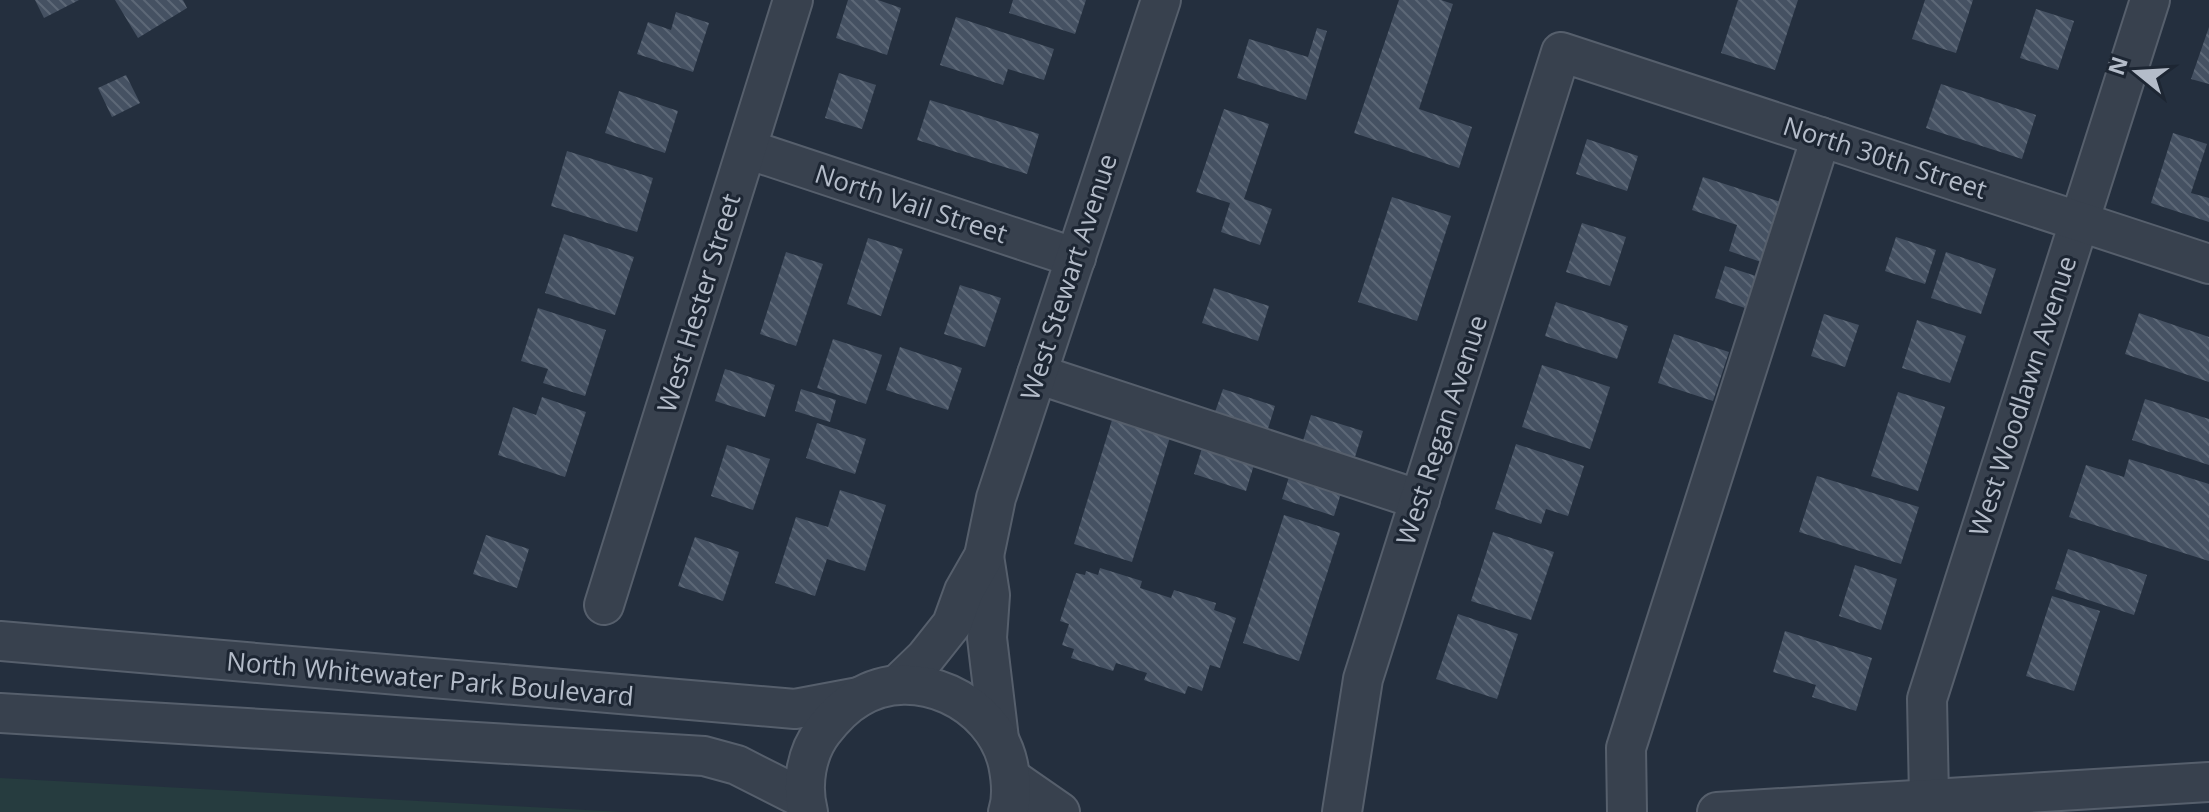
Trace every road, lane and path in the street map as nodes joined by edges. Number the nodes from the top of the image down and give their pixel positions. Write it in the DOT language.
graph roads {
  1 [pos="793,0"];
  2 [pos="1161,0"];
  3 [pos="2150,0"];
  4 [pos="1561,52"];
  5 [pos="1821,137"];
  6 [pos="747,149"];
  7 [pos="2079,222"];
  8 [pos="1076,258"];
  9 [pos="2209,264"];
  10 [pos="1037,374"];
  11 [pos="1420,500"];
  12 [pos="984,556"];
  13 [pos="604,605"];
  14 [pos="0,641"];
  15 [pos="897,685"];
  16 [pos="859,697"];
  17 [pos="0,713"];
  18 [pos="999,739"];
  19 [pos="2206,774"];
  20 [pos="1009,795"];
  21 [pos="1929,797"];
  22 [pos="806,806"];
  23 [pos="1060,812"];
  24 [pos="1342,812"];
  25 [pos="1627,812"];
  26 [pos="1717,812"];
  1 -- 6 [label="street, West Hester Street"];
  2 -- 8 [label="street, West Stewart Avenue"];
  3 -- 7 [label="street, West Woodlawn Avenue"];
  4 -- 5 [label="street, North 30th Street"];
  4 -- 11 [label="street, West Regan Avenue"];
  5 -- 7 [label="street, North 30th Street"];
  5 -- 25 [label="street"];
  6 -- 8 [label="street, North Vail Street"];
  6 -- 13 [label="street, West Hester Street"];
  7 -- 9 [label="street, North 30th Street"];
  7 -- 21 [label="street, West Woodlawn Avenue"];
  8 -- 10 [label="street, West Stewart Avenue"];
  10 -- 11 [label="street"];
  10 -- 12 [label="street, West Stewart Avenue"];
  11 -- 24 [label="street, West Regan Avenue"];
  12 -- 15 [label="street, West Stewart Avenue"];
  12 -- 18 [label="street, West Stewart Avenue"];
  14 -- 16 [label="street, North Whitewater Park Boulevard"];
  15 -- 16 [label="street, North Whitewater Park Boulevard"];
  15 -- 18 [label="street"];
  16 -- 22 [label="street"];
  17 -- 22 [label="street"];
  18 -- 20 [label="street"];
  19 -- 21 [label="street"];
  20 -- 23 [label="street"];
  21 -- 26 [label="street"];
}
